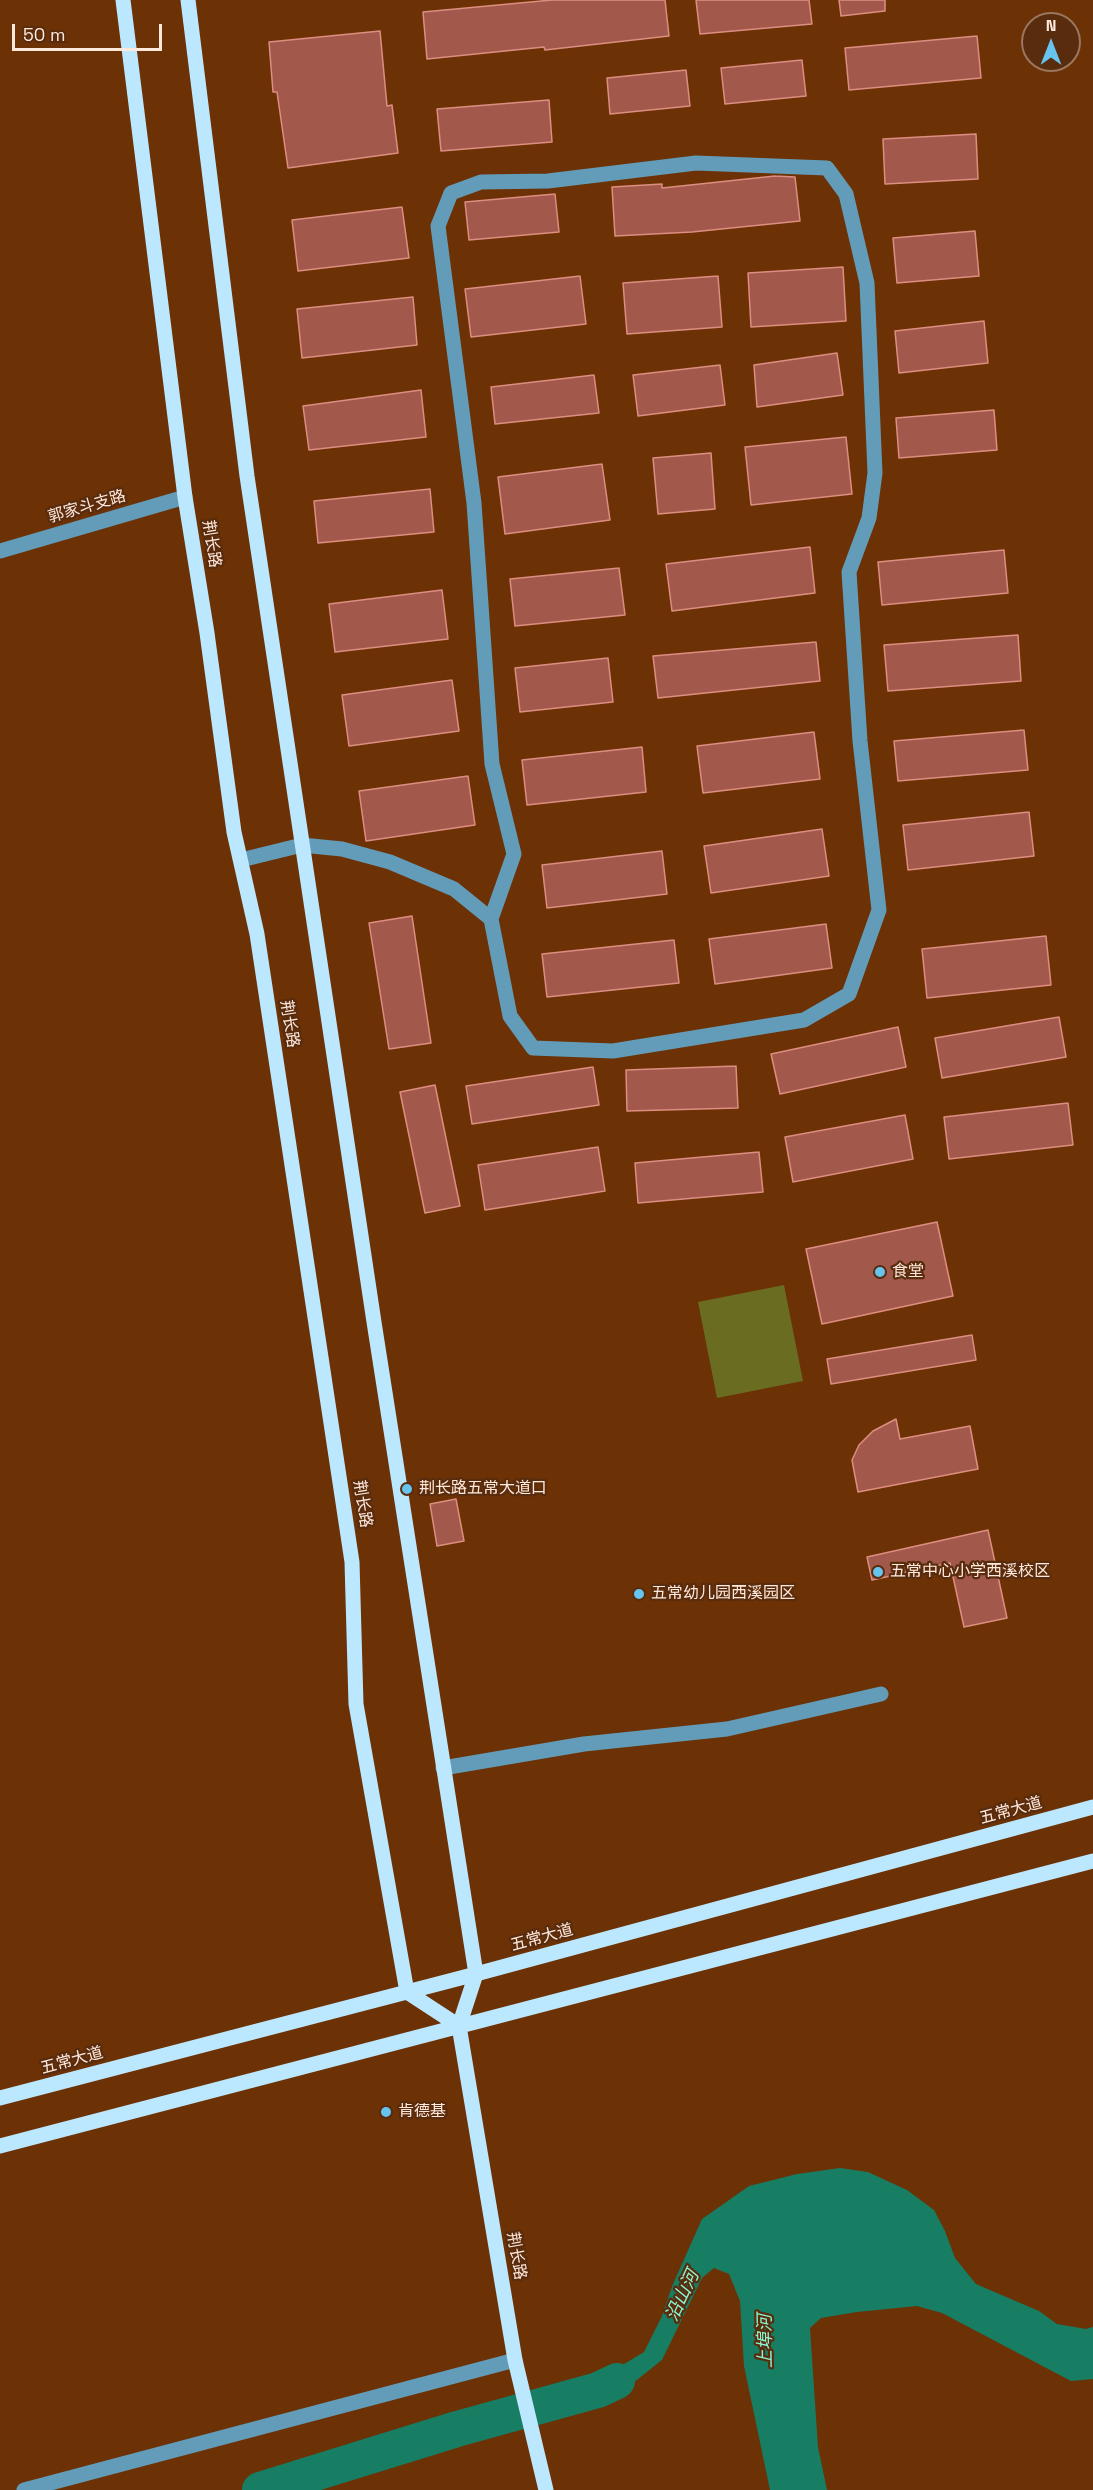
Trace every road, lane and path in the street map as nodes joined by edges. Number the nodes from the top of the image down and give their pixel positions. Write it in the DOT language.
graph roads {
  1 [pos="123,0"];
  2 [pos="188,0"];
  3 [pos="185,497"];
  4 [pos="0,552"];
  5 [pos="302,845"];
  6 [pos="241,860"];
  7 [pos="491,919"];
  8 [pos="881,1694"];
  9 [pos="443,1768"];
  10 [pos="1093,1807"];
  11 [pos="1093,1861"];
  12 [pos="476,1974"];
  13 [pos="407,1992"];
  14 [pos="459,2026"];
  15 [pos="0,2098"];
  16 [pos="0,2146"];
  17 [pos="515,2360"];
  18 [pos="24,2490"];
  19 [pos="546,2490"];
  1 -- 3 [label="main road, 荆长路"];
  2 -- 5 [label="main road, 荆长路"];
  3 -- 4 [label="street, 郭家斗支路"];
  3 -- 6 [label="main road, 荆长路"];
  5 -- 6 [label="street"];
  5 -- 7 [label="street"];
  5 -- 9 [label="main road, 荆长路"];
  6 -- 13 [label="main road, 荆长路"];
  7 -- 7 [label="street"];
  8 -- 9 [label="street"];
  9 -- 12 [label="main road, 荆长路"];
  10 -- 12 [label="main road, 五常大道"];
  11 -- 14 [label="main road"];
  12 -- 13 [label="main road, 五常大道"];
  12 -- 14 [label="main road, 荆长路"];
  13 -- 14 [label="main road"];
  13 -- 15 [label="main road, 五常大道"];
  14 -- 16 [label="main road"];
  14 -- 17 [label="main road, 荆长路"];
  17 -- 18 [label="street"];
  17 -- 19 [label="main road, 荆长路"];
}
